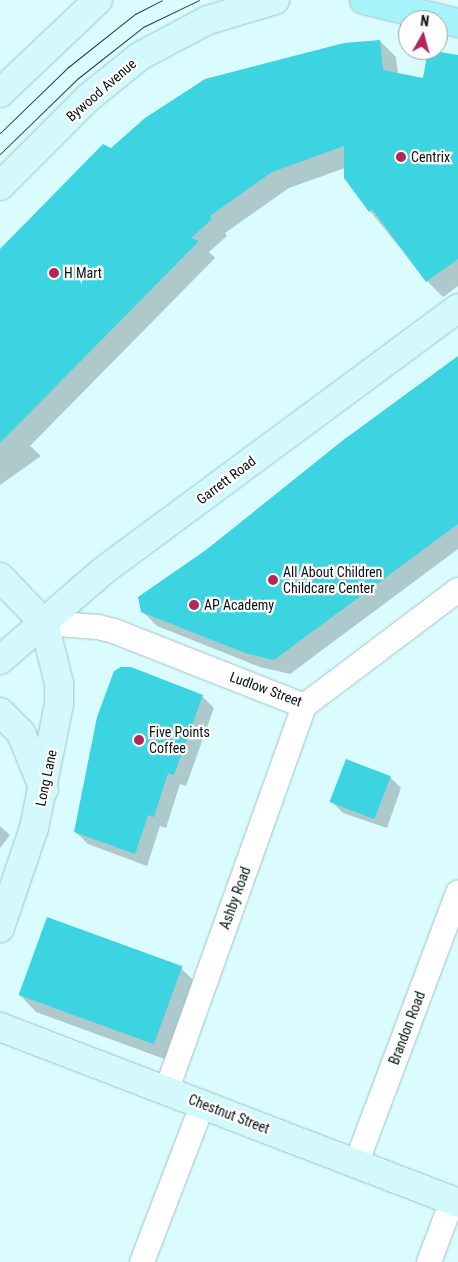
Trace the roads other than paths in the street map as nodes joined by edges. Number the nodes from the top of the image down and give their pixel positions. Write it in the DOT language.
graph roads {
  1 [pos="98,0"];
  2 [pos="275,0"];
  3 [pos="364,0"];
  4 [pos="458,24"];
  5 [pos="1,91"];
  6 [pos="0,186"];
  7 [pos="458,308"];
  8 [pos="0,577"];
  9 [pos="458,590"];
  10 [pos="44,623"];
  11 [pos="0,660"];
  12 [pos="304,706"];
  13 [pos="0,712"];
  14 [pos="44,790"];
  15 [pos="458,893"];
  16 [pos="0,928"];
  17 [pos="0,1026"];
  18 [pos="167,1089"];
  19 [pos="203,1103"];
  20 [pos="356,1164"];
  21 [pos="455,1202"];
  22 [pos="142,1262"];
  23 [pos="429,1262"];
  1 -- 5 [label="street"];
  2 -- 6 [label="street, Bywood Avenue"];
  3 -- 4 [label="main road"];
  7 -- 10 [label="street, Garrett Road"];
  8 -- 10 [label="street"];
  9 -- 12 [label="street, Ludlow Street"];
  10 -- 11 [label="street, Garrett Road"];
  10 -- 12 [label="street, Ludlow Street"];
  10 -- 14 [label="street, Long Lane"];
  12 -- 18 [label="street, Ashby Road"];
  13 -- 14 [label="street"];
  14 -- 16 [label="street, Long Lane"];
  15 -- 20 [label="street, Brandon Road"];
  17 -- 18 [label="street, Chestnut Street"];
  18 -- 19 [label="street, Chestnut Street"];
  19 -- 20 [label="street, Chestnut Street"];
  19 -- 22 [label="street"];
  20 -- 21 [label="street, Chestnut Street"];
  21 -- 23 [label="street"];
}
